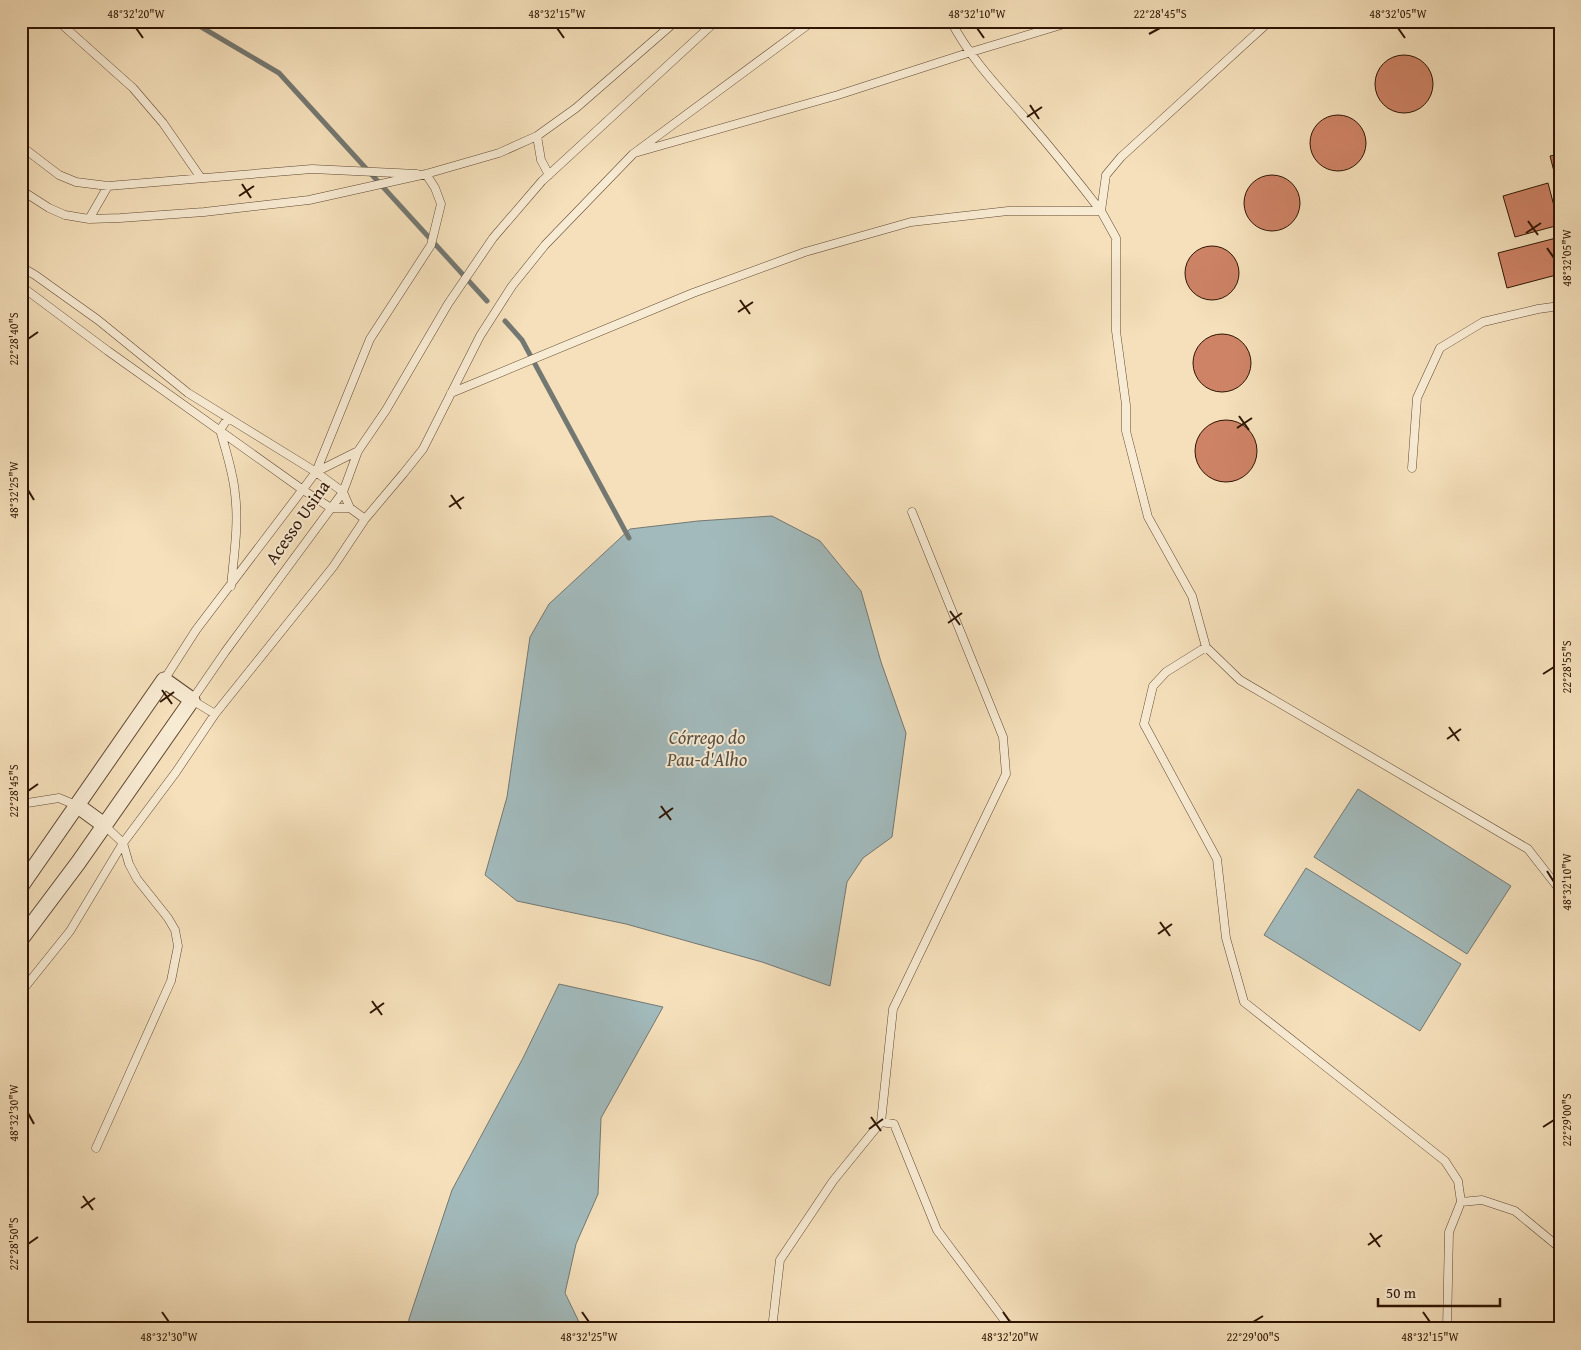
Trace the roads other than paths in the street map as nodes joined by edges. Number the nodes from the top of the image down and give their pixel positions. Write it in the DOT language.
graph roads {
  1 [pos="58,21"];
  2 [pos="676,21"];
  3 [pos="716,21"];
  4 [pos="813,21"];
  5 [pos="951,21"];
  6 [pos="1074,21"];
  7 [pos="1270,21"];
  8 [pos="971,52"];
  9 [pos="537,136"];
  10 [pos="21,146"];
  11 [pos="633,154"];
  12 [pos="426,174"];
  13 [pos="549,175"];
  14 [pos="201,178"];
  15 [pos="108,186"];
  16 [pos="21,190"];
  17 [pos="1101,211"];
  18 [pos="89,219"];
  19 [pos="21,267"];
  20 [pos="21,286"];
  21 [pos="1560,306"];
  22 [pos="451,393"];
  23 [pos="228,418"];
  24 [pos="220,430"];
  25 [pos="358,451"];
  26 [pos="1412,468"];
  27 [pos="316,472"];
  28 [pos="303,490"];
  29 [pos="343,492"];
  30 [pos="331,508"];
  31 [pos="350,508"];
  32 [pos="912,512"];
  33 [pos="365,519"];
  34 [pos="231,586"];
  35 [pos="1206,647"];
  36 [pos="164,680"];
  37 [pos="192,700"];
  38 [pos="215,714"];
  39 [pos="21,804"];
  40 [pos="78,806"];
  41 [pos="104,825"];
  42 [pos="123,843"];
  43 [pos="21,886"];
  44 [pos="1560,890"];
  45 [pos="21,939"];
  46 [pos="21,992"];
  47 [pos="881,1122"];
  48 [pos="96,1148"];
  49 [pos="1461,1202"];
  50 [pos="1560,1248"];
  51 [pos="772,1329"];
  52 [pos="1014,1329"];
  53 [pos="1447,1329"];
  1 -- 14 [label="lane"];
  2 -- 9 [label="lane"];
  3 -- 13 [label="lane"];
  4 -- 11 [label="lane"];
  5 -- 8 [label="lane"];
  6 -- 8 [label="lane"];
  7 -- 17 [label="lane"];
  8 -- 11 [label="lane"];
  8 -- 17 [label="lane"];
  9 -- 12 [label="lane"];
  9 -- 13 [label="lane"];
  10 -- 15 [label="lane"];
  11 -- 22 [label="lane"];
  12 -- 14 [label="lane"];
  12 -- 18 [label="lane"];
  12 -- 27 [label="lane"];
  13 -- 25 [label="lane"];
  14 -- 15 [label="lane"];
  15 -- 18 [label="lane"];
  16 -- 18 [label="lane"];
  17 -- 22 [label="lane"];
  17 -- 35 [label="lane"];
  19 -- 23 [label="lane"];
  20 -- 24 [label="lane"];
  21 -- 26 [label="lane"];
  22 -- 33 [label="lane"];
  23 -- 24 [label="lane"];
  23 -- 27 [label="lane"];
  24 -- 28 [label="lane"];
  24 -- 34 [label="lane"];
  25 -- 27 [label="lane, Acesso Usina"];
  25 -- 29 [label="lane, Acesso Usina"];
  27 -- 28 [label="lane, Acesso Usina"];
  27 -- 29 [label="lane"];
  28 -- 30 [label="lane"];
  28 -- 34 [label="lane, Acesso Usina"];
  29 -- 30 [label="lane, Acesso Usina"];
  29 -- 31 [label="lane"];
  30 -- 31 [label="lane"];
  30 -- 37 [label="lane, Acesso Usina"];
  31 -- 33 [label="lane"];
  32 -- 47 [label="lane"];
  33 -- 38 [label="lane"];
  34 -- 36 [label="lane, Acesso Usina"];
  35 -- 44 [label="lane"];
  35 -- 49 [label="lane"];
  36 -- 37 [label="street"];
  36 -- 40 [label="street, Acesso Usina"];
  37 -- 38 [label="lane"];
  37 -- 41 [label="street, Acesso Usina"];
  38 -- 42 [label="lane"];
  39 -- 40 [label="lane"];
  40 -- 41 [label="street"];
  40 -- 43 [label="street, Acesso Usina"];
  41 -- 42 [label="lane"];
  41 -- 45 [label="street, Acesso Usina"];
  42 -- 46 [label="lane"];
  42 -- 48 [label="lane"];
  47 -- 51 [label="lane"];
  47 -- 52 [label="lane"];
  49 -- 50 [label="lane"];
  49 -- 53 [label="lane"];
}
